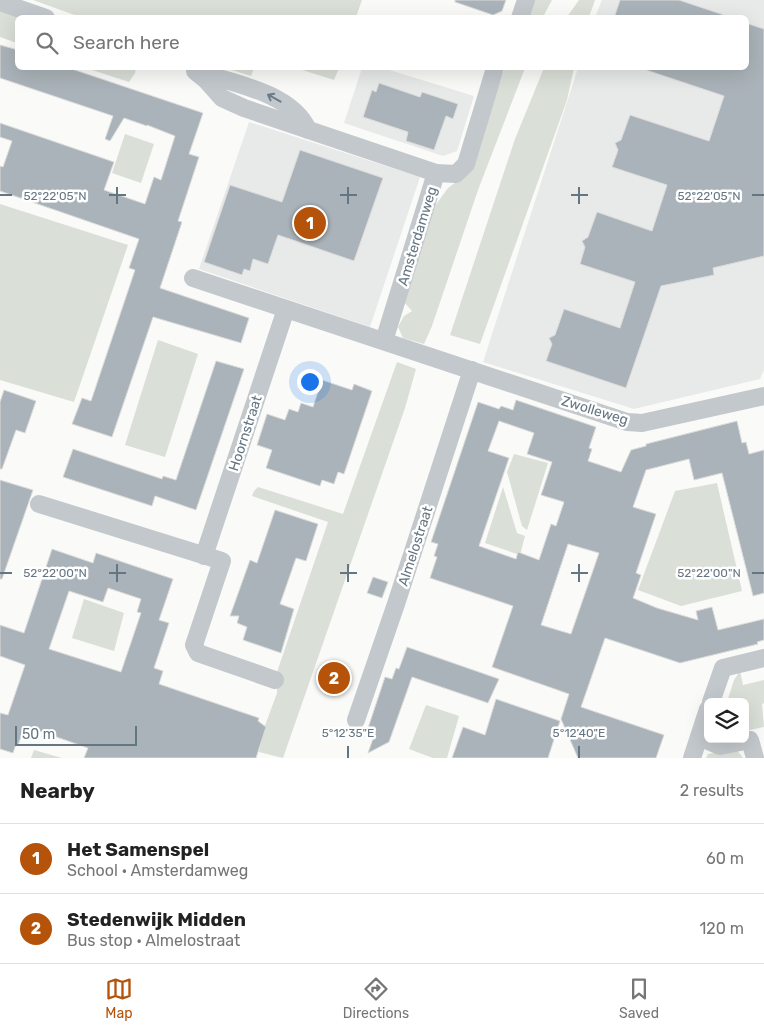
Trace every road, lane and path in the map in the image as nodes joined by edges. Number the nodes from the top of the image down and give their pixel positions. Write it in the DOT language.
graph roads {
  1 [pos="526,0"];
  2 [pos="0,2"];
  3 [pos="37,15"];
  4 [pos="521,15"];
  5 [pos="191,70"];
  6 [pos="494,70"];
  7 [pos="436,173"];
  8 [pos="193,278"];
  9 [pos="286,309"];
  10 [pos="384,341"];
  11 [pos="472,370"];
  12 [pos="764,396"];
  13 [pos="39,504"];
  14 [pos="204,556"];
  15 [pos="764,658"];
  16 [pos="275,680"];
  17 [pos="712,698"];
  18 [pos="356,720"];
  19 [pos="704,721"];
  20 [pos="699,737"];
  21 [pos="692,758"];
  22 [pos="754,758"];
  1 -- 4 [label="street"];
  2 -- 3 [label="street"];
  5 -- 7 [label="street, Amsterdamweg"];
  6 -- 7 [label="street"];
  7 -- 10 [label="street, Amsterdamweg"];
  8 -- 9 [label="street"];
  9 -- 10 [label="street"];
  9 -- 14 [label="street, Hoornstraat"];
  10 -- 11 [label="street, Zwolleweg"];
  11 -- 12 [label="street, Zwolleweg"];
  11 -- 18 [label="street, Almelostraat"];
  13 -- 14 [label="street"];
  14 -- 16 [label="street"];
  15 -- 17 [label="street"];
  19 -- 20 [label="street"];
  20 -- 21 [label="street"];
  20 -- 22 [label="street"];
}
